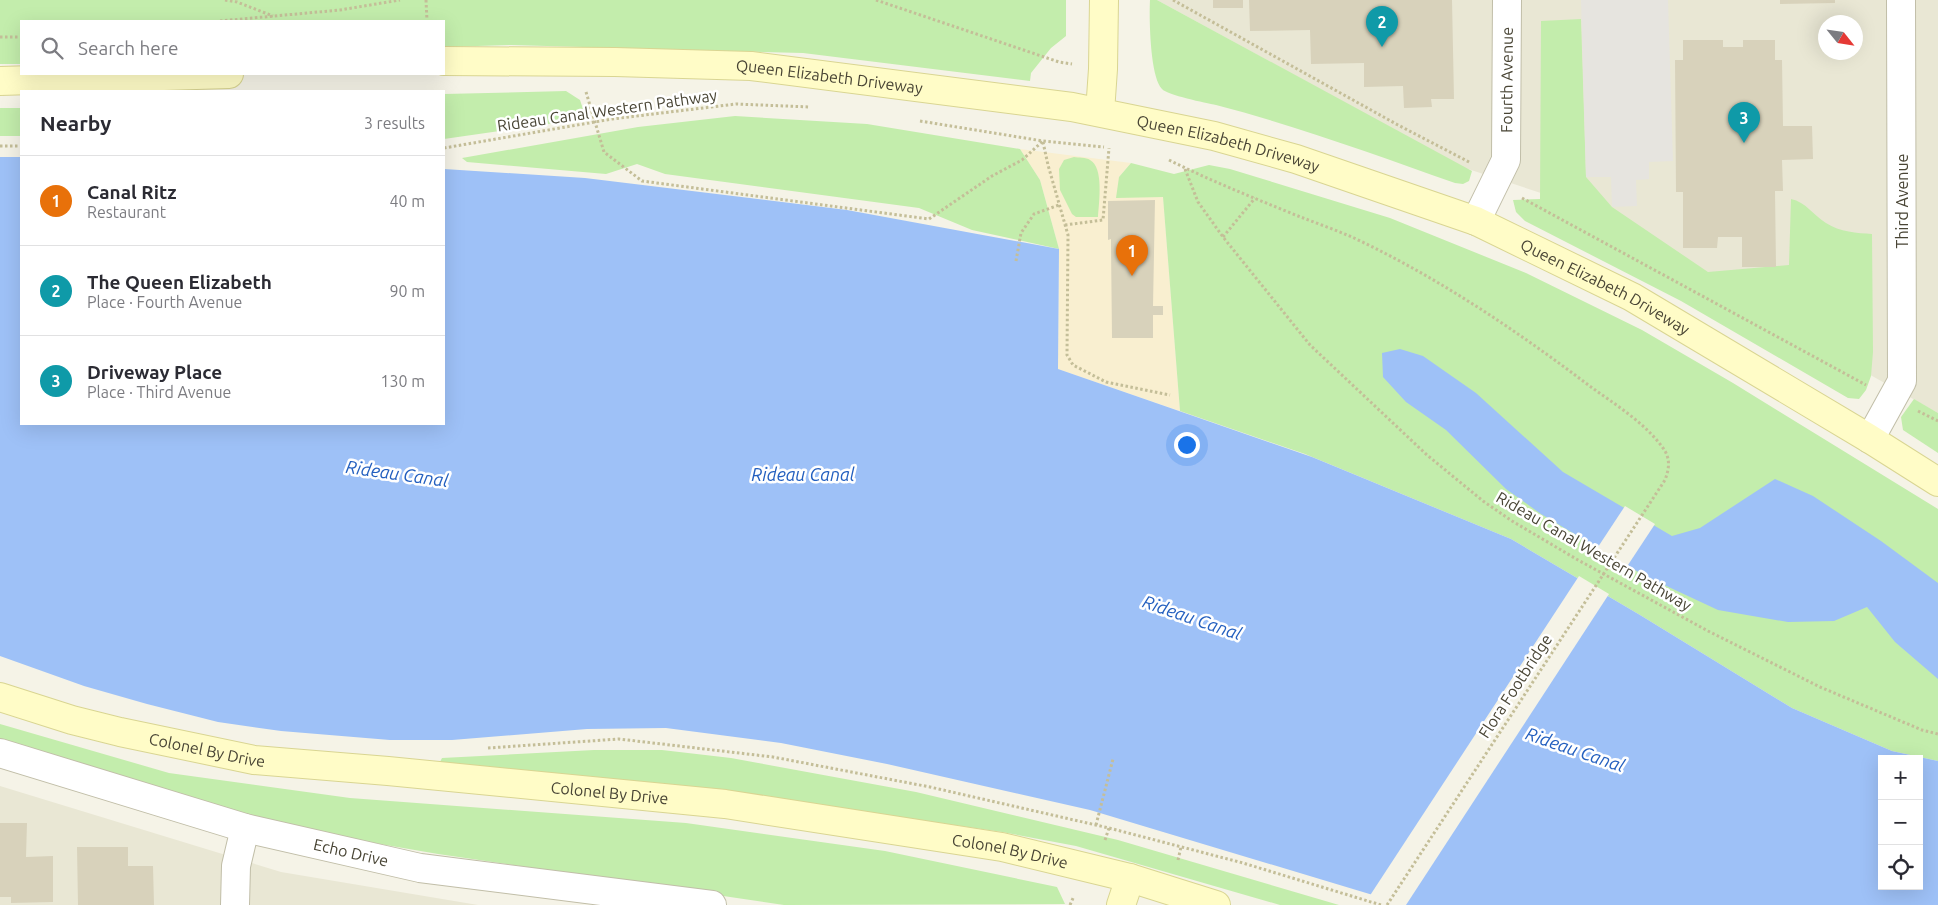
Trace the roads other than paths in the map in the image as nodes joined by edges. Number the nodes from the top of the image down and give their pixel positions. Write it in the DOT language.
graph roads {
  1 [pos="1104,0"];
  2 [pos="1507,0"];
  3 [pos="1901,0"];
  4 [pos="445,61"];
  5 [pos="196,75"];
  6 [pos="0,81"];
  7 [pos="1100,112"];
  8 [pos="1476,222"];
  9 [pos="1870,439"];
  10 [pos="1938,482"];
  11 [pos="0,697"];
  12 [pos="0,753"];
  13 [pos="245,828"];
  14 [pos="1130,878"];
  15 [pos="235,905"];
  16 [pos="712,905"];
  17 [pos="1121,905"];
  18 [pos="1216,905"];
  1 -- 7 [label="main road"];
  2 -- 8 [label="street, Fourth Avenue"];
  3 -- 9 [label="street, Third Avenue"];
  4 -- 7 [label="main road, Queen Elizabeth Driveway"];
  5 -- 6 [label="main road"];
  7 -- 8 [label="main road, Queen Elizabeth Driveway"];
  8 -- 9 [label="main road, Queen Elizabeth Driveway"];
  9 -- 10 [label="main road, Queen Elizabeth Driveway"];
  11 -- 14 [label="main road, Colonel By Drive"];
  12 -- 13 [label="street, Echo Drive"];
  13 -- 15 [label="street"];
  13 -- 16 [label="street, Echo Drive"];
  14 -- 17 [label="main road"];
  14 -- 18 [label="main road, Colonel By Drive"];
}
